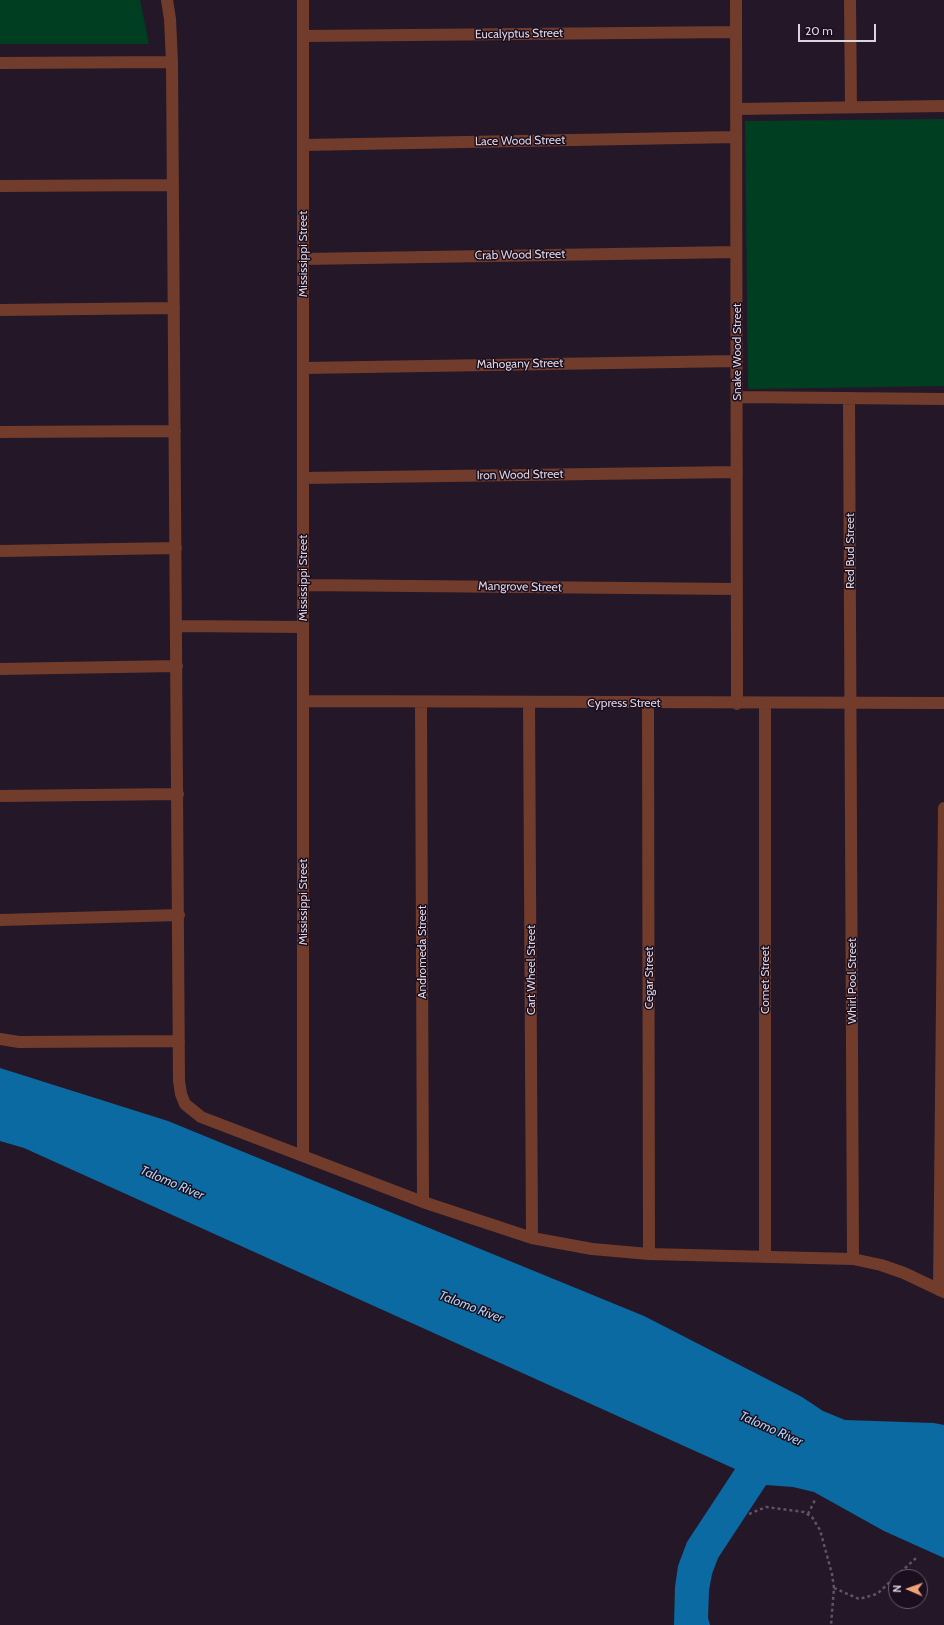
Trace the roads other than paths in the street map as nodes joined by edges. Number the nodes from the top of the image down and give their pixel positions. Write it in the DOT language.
graph roads {
  1 [pos="167,0"];
  2 [pos="303,0"];
  3 [pos="736,0"];
  4 [pos="850,0"];
  5 [pos="736,32"];
  6 [pos="303,36"];
  7 [pos="172,62"];
  8 [pos="0,63"];
  9 [pos="944,106"];
  10 [pos="851,107"];
  11 [pos="736,109"];
  12 [pos="736,137"];
  13 [pos="303,145"];
  14 [pos="173,185"];
  15 [pos="0,186"];
  16 [pos="736,252"];
  17 [pos="303,259"];
  18 [pos="174,308"];
  19 [pos="0,310"];
  20 [pos="737,361"];
  21 [pos="303,368"];
  22 [pos="737,397"];
  23 [pos="849,398"];
  24 [pos="944,399"];
  25 [pos="175,431"];
  26 [pos="0,432"];
  27 [pos="737,472"];
  28 [pos="304,478"];
  29 [pos="176,548"];
  30 [pos="0,551"];
  31 [pos="303,585"];
  32 [pos="737,589"];
  33 [pos="177,626"];
  34 [pos="303,628"];
  35 [pos="177,666"];
  36 [pos="0,669"];
  37 [pos="303,701"];
  38 [pos="421,702"];
  39 [pos="529,702"];
  40 [pos="648,703"];
  41 [pos="944,703"];
  42 [pos="737,704"];
  43 [pos="765,704"];
  44 [pos="852,704"];
  45 [pos="178,794"];
  46 [pos="0,796"];
  47 [pos="944,808"];
  48 [pos="179,916"];
  49 [pos="0,920"];
  50 [pos="0,1039"];
  51 [pos="179,1041"];
  52 [pos="303,1155"];
  53 [pos="423,1202"];
  54 [pos="532,1238"];
  55 [pos="649,1254"];
  56 [pos="765,1257"];
  57 [pos="853,1259"];
  58 [pos="942,1291"];
  1 -- 7 [label="street"];
  2 -- 6 [label="street, Mississippi Street"];
  3 -- 5 [label="street, Snake Wood Street"];
  4 -- 10 [label="street"];
  5 -- 6 [label="street, Eucalyptus Street"];
  5 -- 11 [label="street, Snake Wood Street"];
  6 -- 13 [label="street, Mississippi Street"];
  7 -- 8 [label="street"];
  7 -- 14 [label="street"];
  9 -- 10 [label="street"];
  10 -- 11 [label="street"];
  11 -- 12 [label="street, Snake Wood Street"];
  12 -- 13 [label="street, Lace Wood Street"];
  12 -- 16 [label="street, Snake Wood Street"];
  13 -- 17 [label="street, Mississippi Street"];
  14 -- 15 [label="street"];
  14 -- 18 [label="street"];
  16 -- 17 [label="street, Crab Wood Street"];
  16 -- 20 [label="street, Snake Wood Street"];
  17 -- 21 [label="street, Mississippi Street"];
  18 -- 19 [label="street"];
  18 -- 25 [label="street"];
  20 -- 21 [label="street, Mahogany Street"];
  20 -- 22 [label="street, Snake Wood Street"];
  21 -- 28 [label="street, Mississippi Street"];
  22 -- 23 [label="street"];
  22 -- 27 [label="street, Snake Wood Street"];
  23 -- 24 [label="street"];
  23 -- 44 [label="street, Red Bud Street"];
  25 -- 26 [label="street"];
  25 -- 29 [label="street"];
  27 -- 28 [label="street, Iron Wood Street"];
  27 -- 32 [label="street, Snake Wood Street"];
  28 -- 31 [label="street, Mississippi Street"];
  29 -- 30 [label="street"];
  29 -- 33 [label="street"];
  31 -- 32 [label="street, Mangrove Street"];
  31 -- 34 [label="street, Mississippi Street"];
  32 -- 42 [label="street, Snake Wood Street"];
  33 -- 34 [label="street"];
  33 -- 35 [label="street"];
  34 -- 37 [label="street, Mississippi Street"];
  35 -- 36 [label="street"];
  35 -- 45 [label="street"];
  37 -- 38 [label="street, Cypress Street"];
  37 -- 52 [label="street, Mississippi Street"];
  38 -- 39 [label="street, Cypress Street"];
  38 -- 53 [label="street, Andromeda Street"];
  39 -- 40 [label="street, Cypress Street"];
  39 -- 54 [label="street, Cart Wheel Street"];
  40 -- 42 [label="street, Cypress Street"];
  40 -- 55 [label="street, Cegar Street"];
  41 -- 44 [label="street, Cypress Street"];
  42 -- 43 [label="street, Cypress Street"];
  43 -- 44 [label="street, Cypress Street"];
  43 -- 56 [label="street, Comet Street"];
  44 -- 57 [label="street, Whirl Pool Street"];
  45 -- 46 [label="street"];
  45 -- 48 [label="street"];
  47 -- 58 [label="street"];
  48 -- 49 [label="street"];
  48 -- 51 [label="street"];
  50 -- 51 [label="street"];
  51 -- 52 [label="street"];
  52 -- 53 [label="street"];
  53 -- 54 [label="street"];
  54 -- 55 [label="street"];
  55 -- 56 [label="street"];
  56 -- 57 [label="street"];
  57 -- 58 [label="street"];
}
